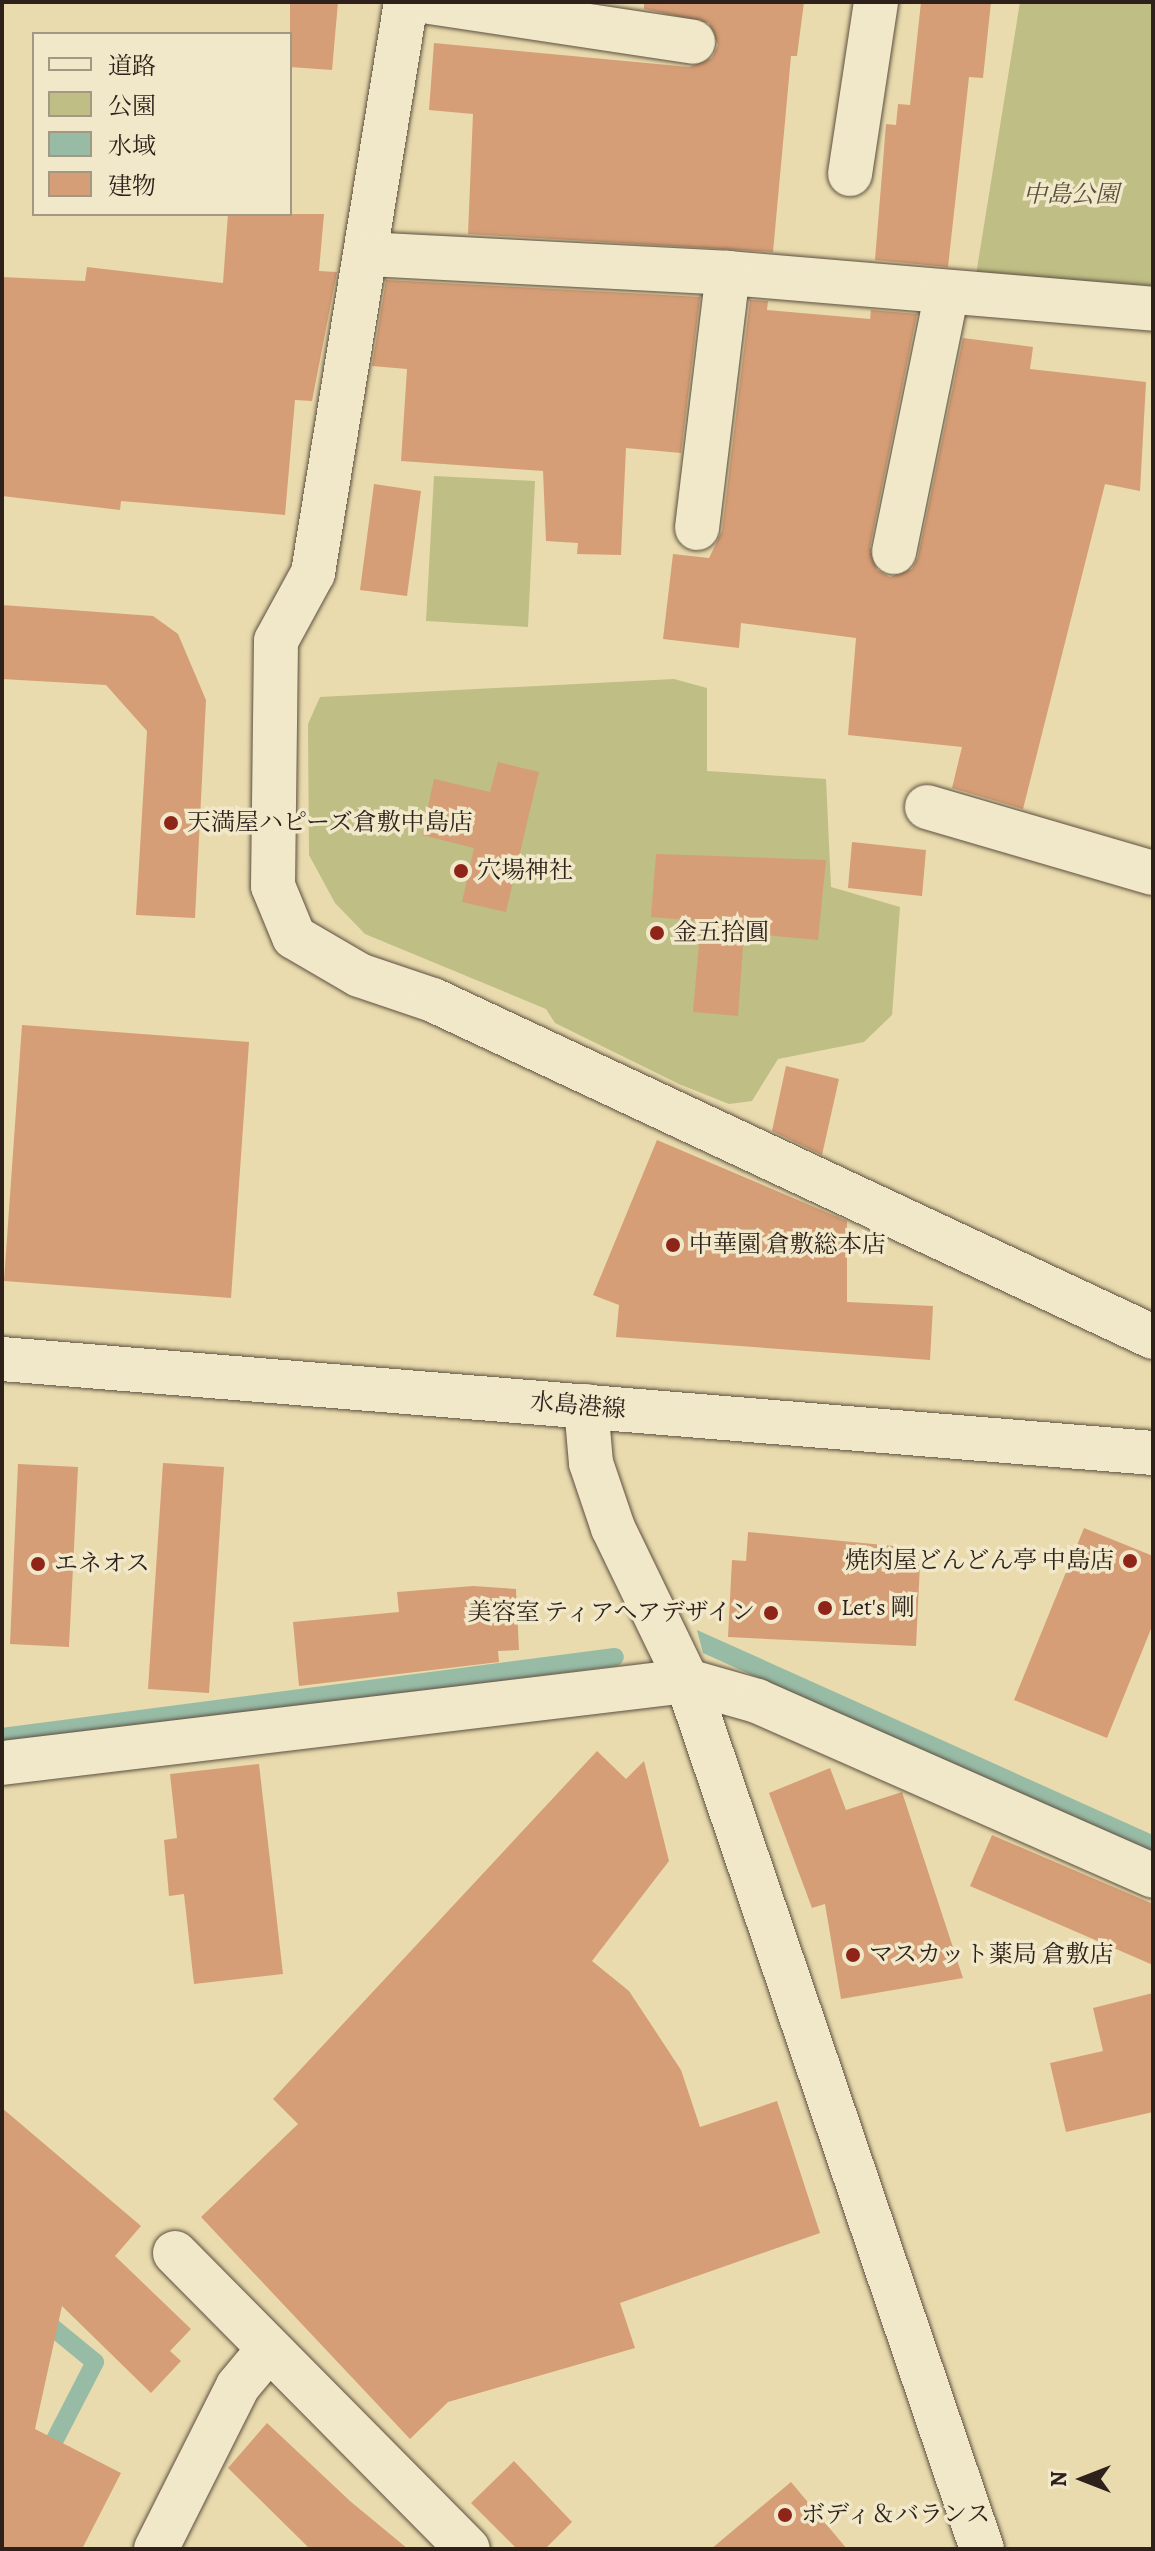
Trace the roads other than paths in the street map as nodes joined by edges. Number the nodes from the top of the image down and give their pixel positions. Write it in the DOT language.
graph roads {
  1 [pos="406,2"];
  2 [pos="430,2"];
  3 [pos="876,2"];
  4 [pos="693,42"];
  5 [pos="850,174"];
  6 [pos="367,254"];
  7 [pos="728,273"];
  8 [pos="947,292"];
  9 [pos="1153,309"];
  10 [pos="697,528"];
  11 [pos="894,552"];
  12 [pos="927,807"];
  13 [pos="1153,873"];
  14 [pos="1153,1337"];
  15 [pos="2,1359"];
  16 [pos="586,1406"];
  17 [pos="1153,1453"];
  18 [pos="687,1681"];
  19 [pos="2,1763"];
  20 [pos="1153,1876"];
  21 [pos="175,2253"];
  22 [pos="268,2350"];
  23 [pos="156,2549"];
  24 [pos="468,2549"];
  25 [pos="982,2549"];
  1 -- 6 [label="street"];
  2 -- 4 [label="street"];
  3 -- 5 [label="street"];
  6 -- 7 [label="street"];
  6 -- 14 [label="street"];
  7 -- 8 [label="street"];
  7 -- 10 [label="street"];
  8 -- 9 [label="street"];
  8 -- 11 [label="street"];
  12 -- 13 [label="street"];
  15 -- 16 [label="street, 水島港線"];
  16 -- 17 [label="street, 水島港線"];
  16 -- 18 [label="street"];
  18 -- 19 [label="street"];
  18 -- 20 [label="street"];
  18 -- 25 [label="street"];
  21 -- 22 [label="street"];
  22 -- 23 [label="street"];
  22 -- 24 [label="street"];
}
